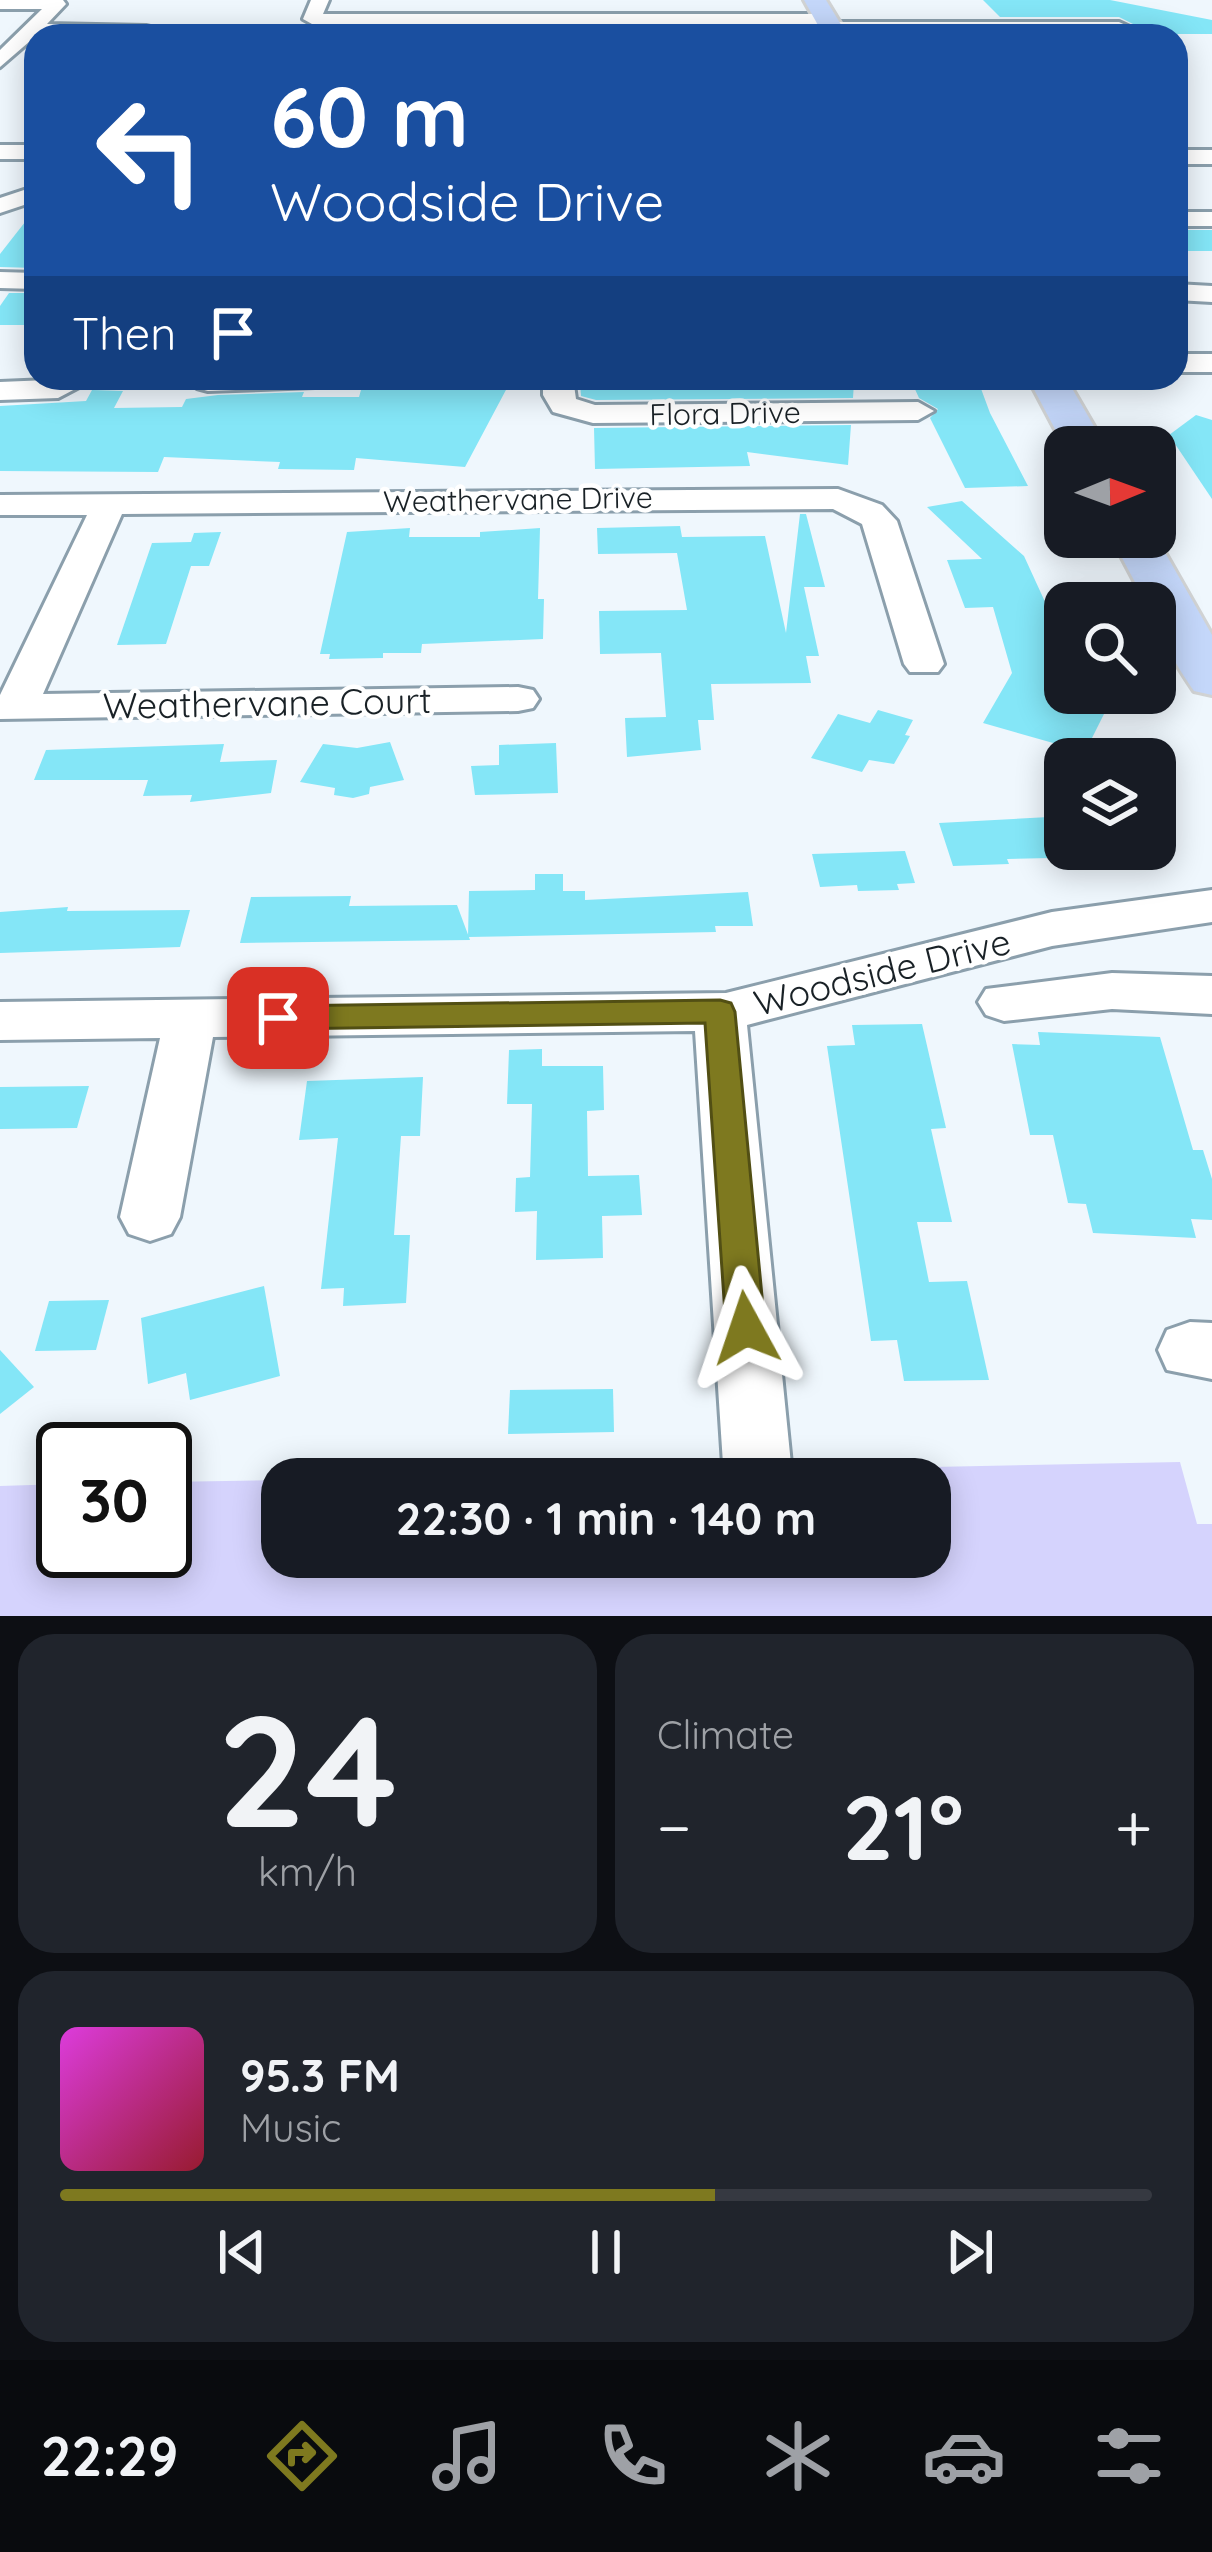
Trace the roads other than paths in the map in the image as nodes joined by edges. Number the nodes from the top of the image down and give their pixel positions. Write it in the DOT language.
graph roads {
  1 [pos="320,0"];
  2 [pos="59,2"];
  3 [pos="0,4"];
  4 [pos="1094,6"];
  5 [pos="978,7"];
  6 [pos="672,8"];
  7 [pos="827,21"];
  8 [pos="38,24"];
  9 [pos="502,24"];
  10 [pos="625,24"];
  11 [pos="749,24"];
  12 [pos="973,24"];
  13 [pos="39,390"];
  14 [pos="557,390"];
  15 [pos="1054,390"];
  16 [pos="0,392"];
  17 [pos="917,411"];
  18 [pos="1073,426"];
  19 [pos="109,504"];
  20 [pos="0,506"];
  21 [pos="1145,558"];
  22 [pos="924,664"];
  23 [pos="1212,680"];
  24 [pos="518,700"];
  25 [pos="8,707"];
  26 [pos="1212,906"];
  27 [pos="1212,995"];
  28 [pos="1004,1002"];
  29 [pos="720,1012"];
  30 [pos="190,1019"];
  31 [pos="0,1022"];
  32 [pos="150,1217"];
  33 [pos="757,1458"];
  1 -- 9 [label="street"];
  2 -- 3 [label="street"];
  2 -- 8 [label="street"];
  4 -- 5 [label="street"];
  6 -- 7 [label="street"];
  6 -- 10 [label="street"];
  7 -- 11 [label="street"];
  7 -- 12 [label="street"];
  13 -- 16 [label="street"];
  14 -- 17 [label="street, Flora Drive"];
  15 -- 18 [label="main road"];
  19 -- 20 [label="street, Weathervane Drive"];
  19 -- 22 [label="street, Weathervane Drive"];
  19 -- 25 [label="street, Weathervane Court"];
  21 -- 23 [label="main road"];
  24 -- 25 [label="street, Weathervane Court"];
  26 -- 29 [label="street, Woodside Drive"];
  27 -- 28 [label="street"];
  29 -- 30 [label="street, Woodside Drive"];
  29 -- 33 [label="street"];
  30 -- 31 [label="street, Woodside Drive"];
  30 -- 32 [label="street"];
}
